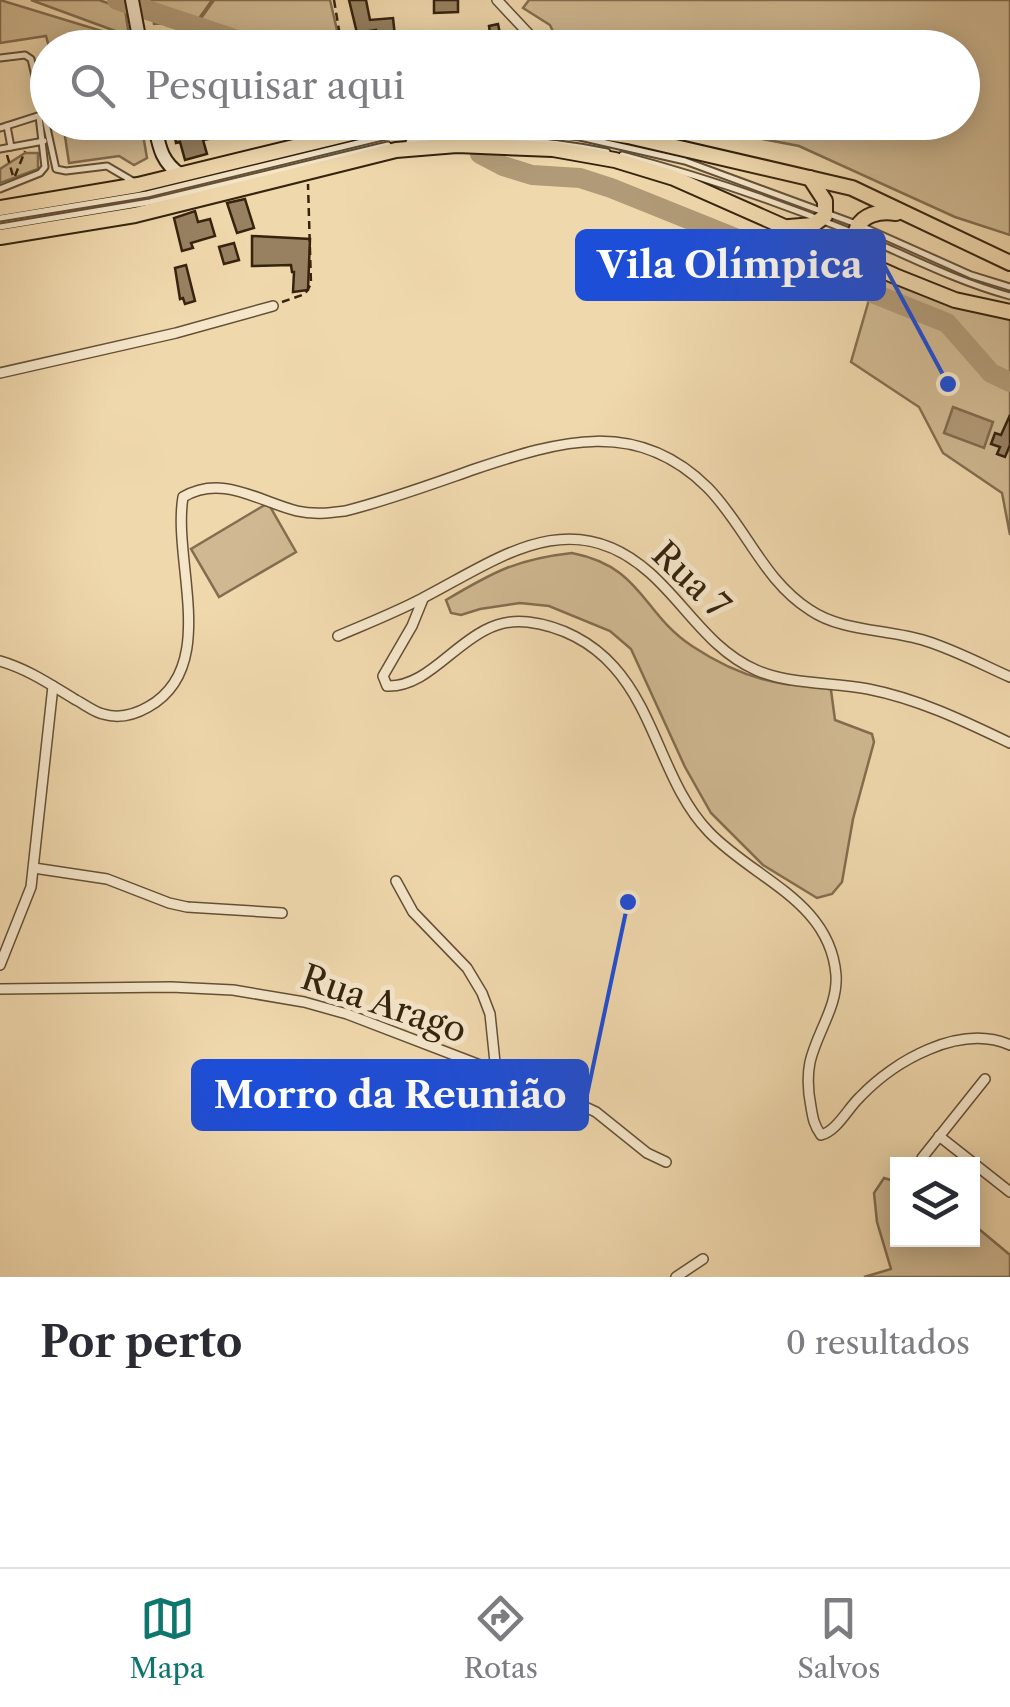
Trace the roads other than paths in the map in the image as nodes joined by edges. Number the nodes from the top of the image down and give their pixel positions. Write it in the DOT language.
graph roads {
  1 [pos="497,0"];
  2 [pos="525,30"];
  3 [pos="0,58"];
  4 [pos="30,58"];
  5 [pos="30,118"];
  6 [pos="4,127"];
  7 [pos="48,140"];
  8 [pos="157,140"];
  9 [pos="322,140"];
  10 [pos="369,140"];
  11 [pos="428,140"];
  12 [pos="526,140"];
  13 [pos="593,140"];
  14 [pos="648,140"];
  15 [pos="44,141"];
  16 [pos="5,148"];
  17 [pos="160,155"];
  18 [pos="180,174"];
  19 [pos="810,178"];
  20 [pos="143,183"];
  21 [pos="0,188"];
  22 [pos="0,208"];
  23 [pos="901,214"];
  24 [pos="823,217"];
  25 [pos="0,218"];
  26 [pos="0,227"];
  27 [pos="788,227"];
  28 [pos="857,229"];
  29 [pos="0,237"];
  30 [pos="1010,264"];
  31 [pos="896,276"];
  32 [pos="1010,286"];
  33 [pos="1010,296"];
  34 [pos="273,306"];
  35 [pos="1010,312"];
  36 [pos="0,373"];
  37 [pos="423,598"];
  38 [pos="338,636"];
  39 [pos="0,661"];
  40 [pos="1010,677"];
  41 [pos="52,686"];
  42 [pos="1010,743"];
  43 [pos="34,868"];
  44 [pos="396,881"];
  45 [pos="282,913"];
  46 [pos="0,964"];
  47 [pos="0,989"];
  48 [pos="1010,1046"];
  49 [pos="496,1072"];
  50 [pos="986,1079"];
  51 [pos="938,1136"];
  52 [pos="923,1157"];
  53 [pos="666,1162"];
  54 [pos="1010,1192"];
  55 [pos="703,1259"];
  56 [pos="676,1277"];
  1 -- 2 [label="street"];
  3 -- 4 [label="lane"];
  5 -- 6 [label="lane"];
  6 -- 16 [label="lane"];
  7 -- 20 [label="lane"];
  8 -- 17 [label="main road"];
  9 -- 18 [label="main road"];
  10 -- 25 [label="lane"];
  11 -- 26 [label="lane"];
  12 -- 24 [label="lane"];
  13 -- 24 [label="lane"];
  14 -- 19 [label="main road"];
  15 -- 16 [label="lane"];
  15 -- 21 [label="lane"];
  17 -- 18 [label="main road"];
  17 -- 20 [label="main road"];
  18 -- 20 [label="main road"];
  19 -- 23 [label="main road"];
  19 -- 24 [label="main road"];
  20 -- 22 [label="main road"];
  23 -- 28 [label="main road"];
  23 -- 30 [label="main road"];
  24 -- 27 [label="main road"];
  24 -- 28 [label="lane"];
  27 -- 29 [label="main road"];
  27 -- 31 [label="main road"];
  28 -- 31 [label="main road"];
  28 -- 32 [label="lane"];
  28 -- 33 [label="lane"];
  31 -- 35 [label="main road"];
  34 -- 36 [label="street"];
  37 -- 38 [label="street, Rua 7"];
  37 -- 42 [label="street, Rua 7"];
  37 -- 48 [label="street"];
  39 -- 41 [label="street"];
  40 -- 41 [label="street"];
  41 -- 43 [label="street"];
  43 -- 45 [label="street"];
  43 -- 46 [label="street"];
  44 -- 49 [label="street"];
  47 -- 49 [label="street, Rua Arago"];
  49 -- 53 [label="street, Rua Arago"];
  50 -- 51 [label="street"];
  51 -- 52 [label="street"];
  51 -- 54 [label="street"];
  55 -- 56 [label="street"];
}
